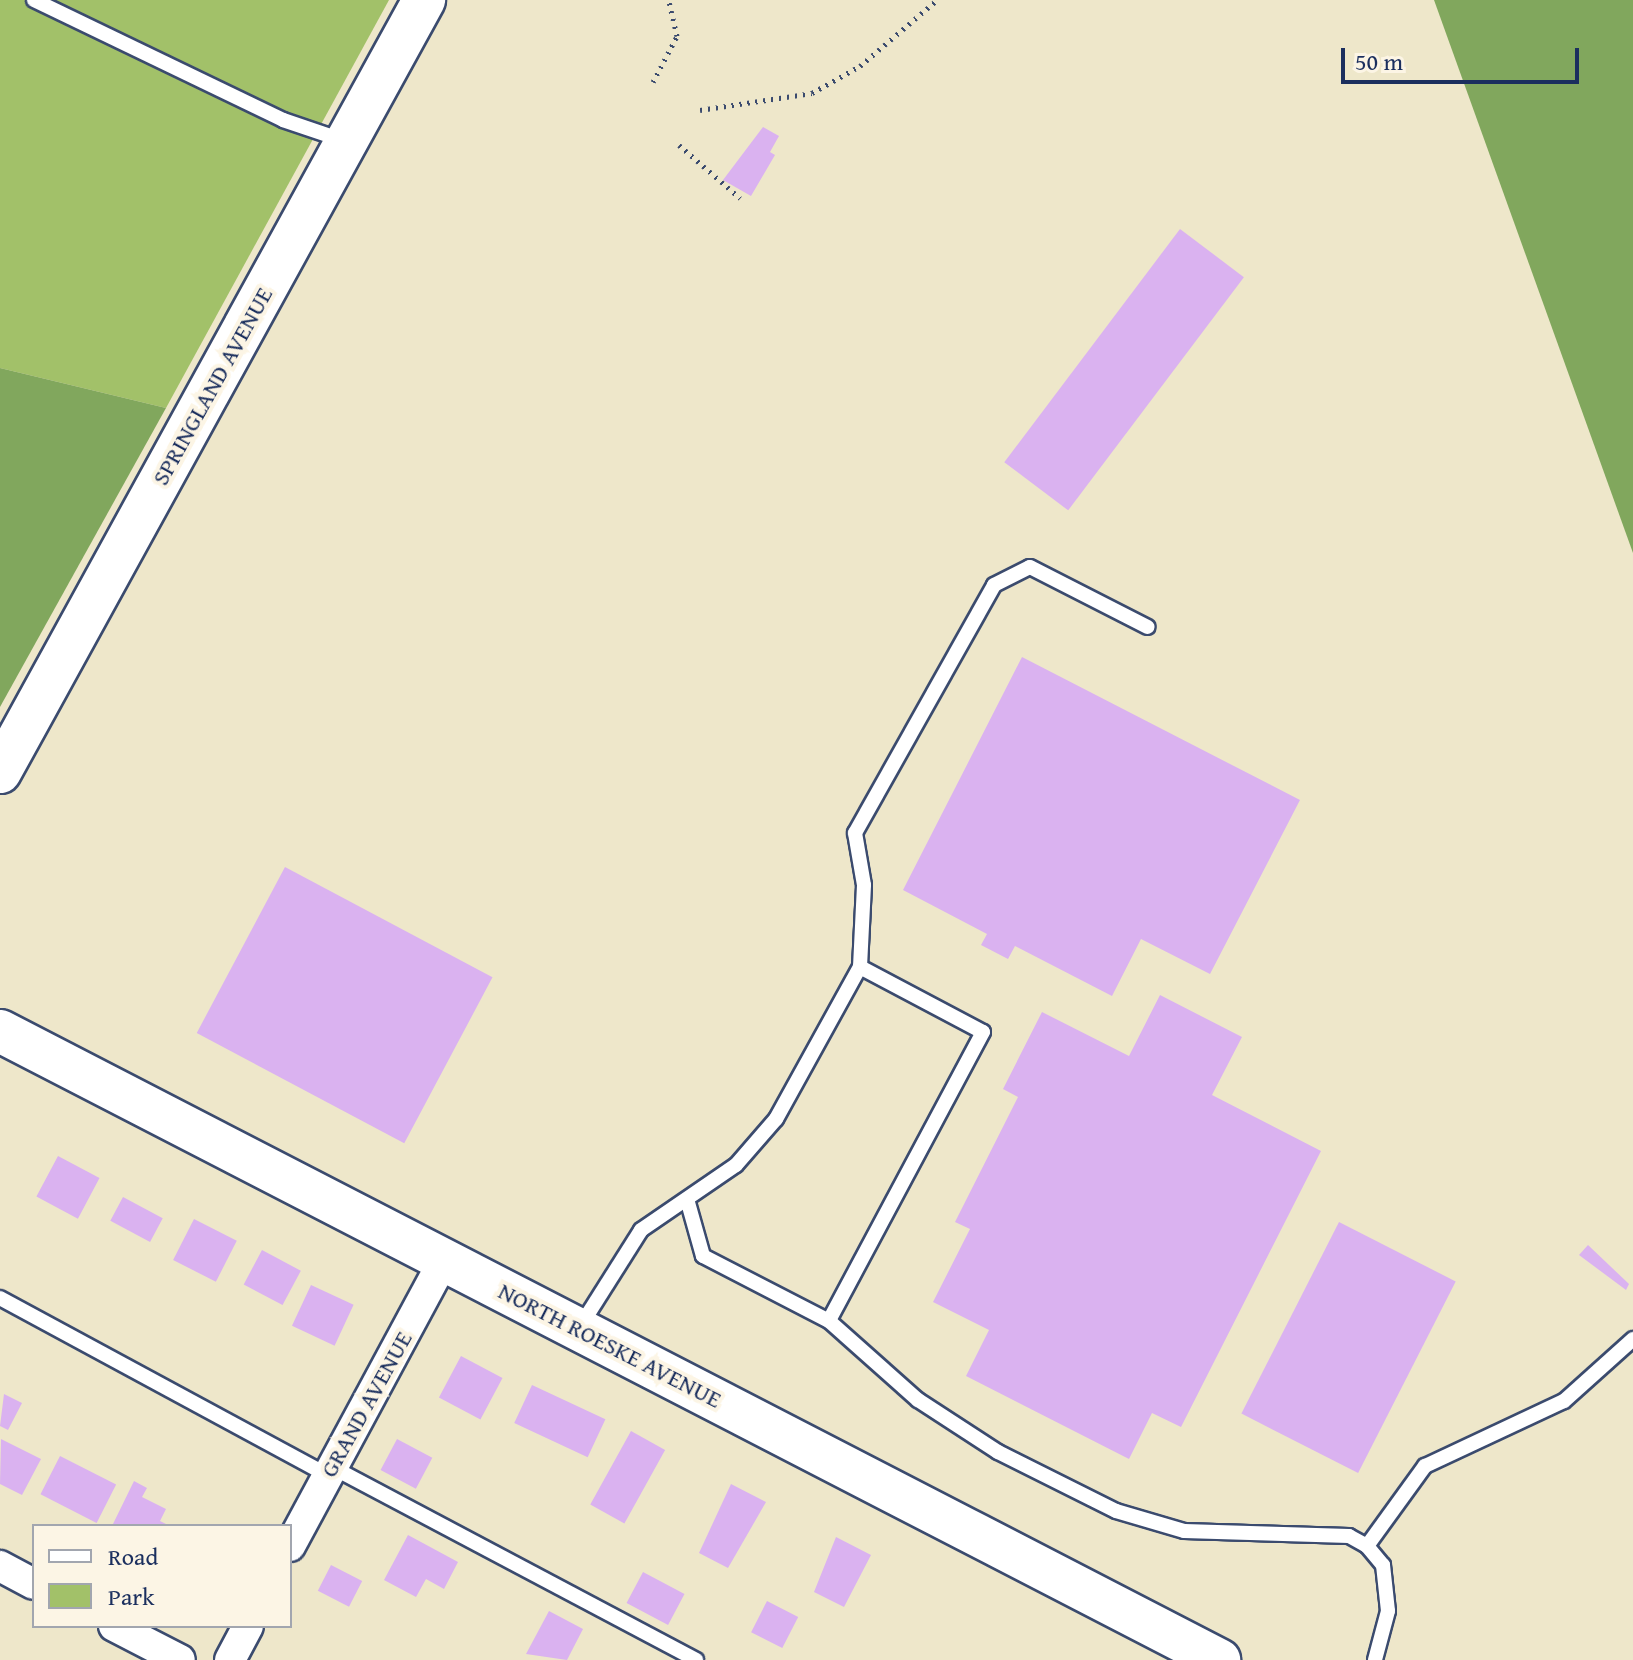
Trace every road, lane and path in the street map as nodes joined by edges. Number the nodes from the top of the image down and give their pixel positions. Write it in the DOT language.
graph roads {
  1 [pos="34,0"];
  2 [pos="424,0"];
  3 [pos="669,0"];
  4 [pos="937,0"];
  5 [pos="653,82"];
  6 [pos="700,110"];
  7 [pos="346,142"];
  8 [pos="679,145"];
  9 [pos="740,198"];
  10 [pos="1148,627"];
  11 [pos="0,772"];
  12 [pos="860,967"];
  13 [pos="0,1031"];
  14 [pos="687,1199"];
  15 [pos="443,1262"];
  16 [pos="0,1298"];
  17 [pos="829,1321"];
  18 [pos="579,1328"];
  19 [pos="1633,1339"];
  20 [pos="330,1471"];
  21 [pos="292,1542"];
  22 [pos="1367,1546"];
  23 [pos="0,1566"];
  24 [pos="32,1583"];
  25 [pos="118,1628"];
  26 [pos="247,1628"];
  27 [pos="180,1660"];
  28 [pos="230,1660"];
  29 [pos="696,1660"];
  30 [pos="1219,1660"];
  31 [pos="1375,1660"];
  1 -- 7 [label="lane"];
  2 -- 7 [label="street, SPRINGLAND AVENUE"];
  3 -- 5 [label="path"];
  4 -- 6 [label="path"];
  7 -- 11 [label="street, SPRINGLAND AVENUE"];
  8 -- 9 [label="path"];
  10 -- 12 [label="lane"];
  12 -- 14 [label="lane"];
  12 -- 17 [label="lane"];
  13 -- 15 [label="street, NORTH ROESKE AVENUE"];
  14 -- 17 [label="lane"];
  14 -- 18 [label="lane"];
  15 -- 18 [label="street, NORTH ROESKE AVENUE"];
  15 -- 20 [label="street, GRAND AVENUE"];
  16 -- 20 [label="lane"];
  17 -- 22 [label="lane"];
  18 -- 30 [label="street, NORTH ROESKE AVENUE"];
  19 -- 22 [label="lane"];
  20 -- 21 [label="street, GRAND AVENUE"];
  20 -- 29 [label="lane"];
  22 -- 31 [label="lane"];
  23 -- 24 [label="street"];
  25 -- 27 [label="street"];
  26 -- 28 [label="street"];
}
